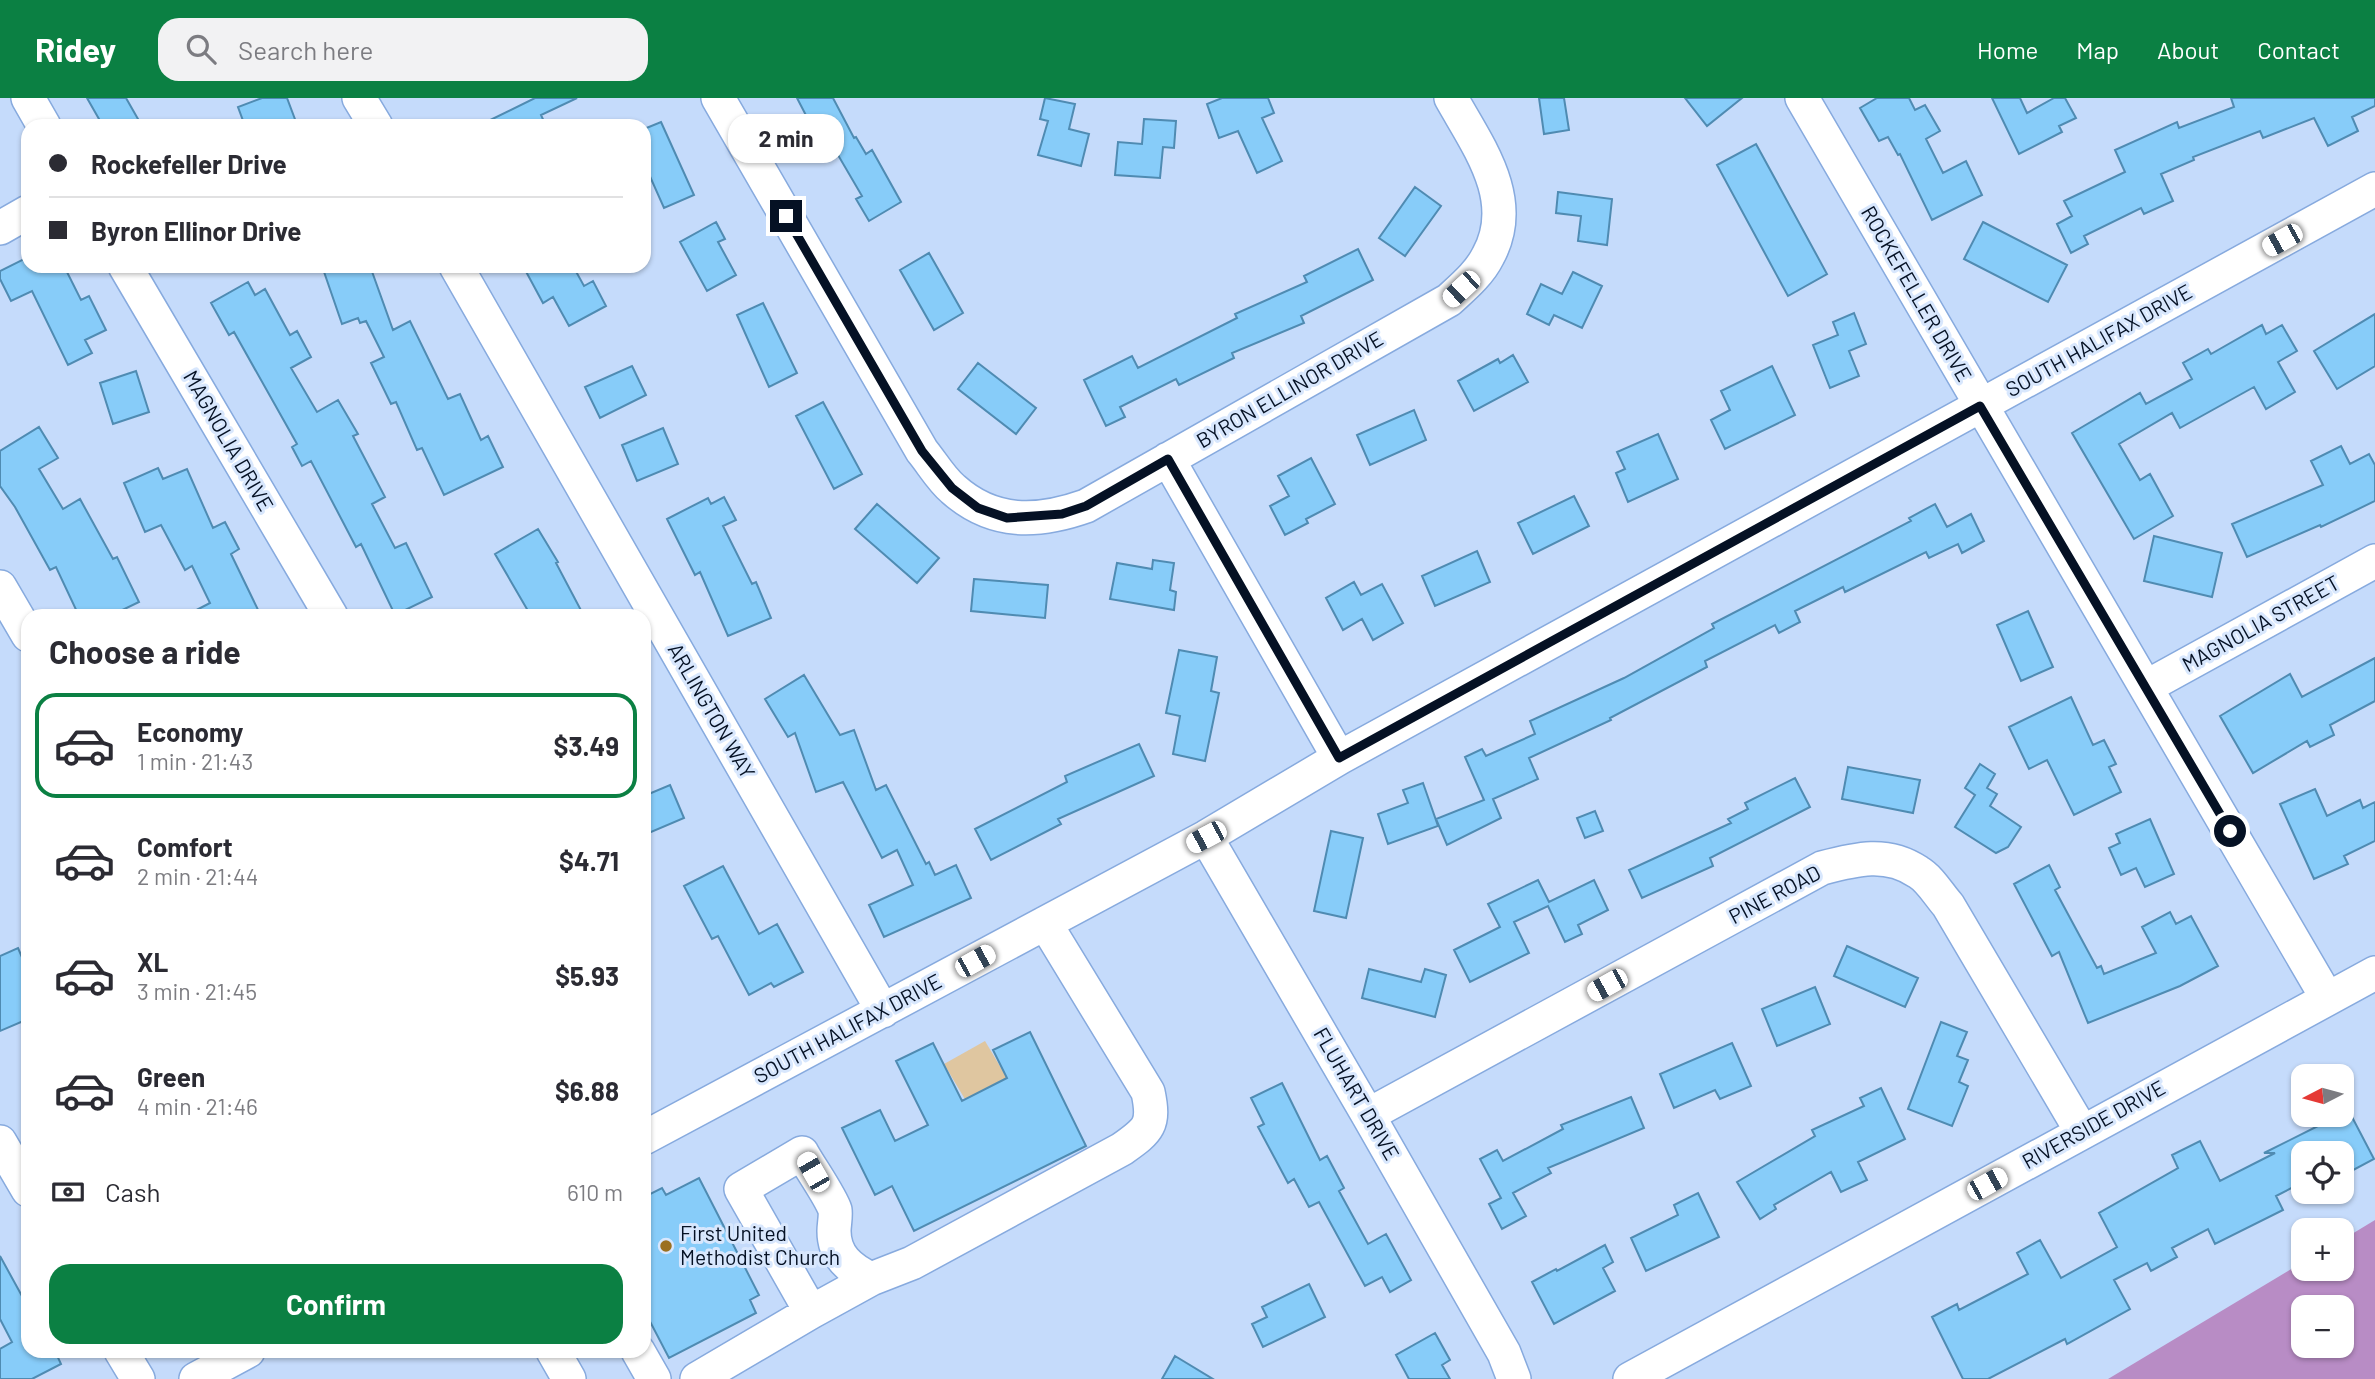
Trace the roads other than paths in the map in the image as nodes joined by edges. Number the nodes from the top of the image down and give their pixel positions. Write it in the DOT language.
graph roads {
  1 [pos="28,98"];
  2 [pos="359,98"];
  3 [pos="718,98"];
  4 [pos="1451,98"];
  5 [pos="1802,98"];
  6 [pos="40,119"];
  7 [pos="372,119"];
  8 [pos="2375,189"];
  9 [pos="21,216"];
  10 [pos="0,228"];
  11 [pos="129,273"];
  12 [pos="460,273"];
  13 [pos="1980,406"];
  14 [pos="1168,459"];
  15 [pos="2375,561"];
  16 [pos="0,587"];
  17 [pos="327,609"];
  18 [pos="21,623"];
  19 [pos="2146,687"];
  20 [pos="1339,758"];
  21 [pos="1206,837"];
  22 [pos="1045,923"];
  23 [pos="2375,973"];
  24 [pos="2327,998"];
  25 [pos="883,1011"];
  26 [pos="1368,1115"];
  27 [pos="2082,1132"];
  28 [pos="651,1134"];
  29 [pos="0,1142"];
  30 [pos="21,1178"];
  31 [pos="871,1279"];
  32 [pos="811,1312"];
  33 [pos="125,1358"];
  34 [pos="235,1358"];
  35 [pos="557,1358"];
  36 [pos="642,1358"];
  37 [pos="1509,1366"];
  38 [pos="718,1374"];
  39 [pos="138,1379"];
  40 [pos="196,1379"];
  41 [pos="569,1379"];
  42 [pos="654,1379"];
  43 [pos="1536,1379"];
  44 [pos="1630,1379"];
  1 -- 6 [label="street"];
  2 -- 7 [label="street"];
  3 -- 14 [label="street, BYRON ELLINOR DRIVE"];
  4 -- 14 [label="street, BYRON ELLINOR DRIVE"];
  5 -- 13 [label="street, ROCKEFELLER DRIVE"];
  8 -- 13 [label="street, SOUTH HALIFAX DRIVE"];
  9 -- 10 [label="street"];
  11 -- 17 [label="street, MAGNOLIA DRIVE"];
  12 -- 25 [label="street, ARLINGTON WAY"];
  13 -- 19 [label="street, ROCKEFELLER DRIVE"];
  13 -- 20 [label="street, SOUTH HALIFAX DRIVE"];
  14 -- 20 [label="street"];
  15 -- 19 [label="street, MAGNOLIA STREET"];
  16 -- 18 [label="street"];
  19 -- 24 [label="street, ROCKEFELLER DRIVE"];
  20 -- 21 [label="street, SOUTH HALIFAX DRIVE"];
  21 -- 22 [label="street, SOUTH HALIFAX DRIVE"];
  21 -- 26 [label="street, FLUHART DRIVE"];
  22 -- 25 [label="street, SOUTH HALIFAX DRIVE"];
  22 -- 31 [label="street"];
  23 -- 24 [label="street, RIVERSIDE DRIVE"];
  24 -- 27 [label="street, RIVERSIDE DRIVE"];
  25 -- 28 [label="street, SOUTH HALIFAX DRIVE"];
  26 -- 27 [label="street, PINE ROAD"];
  26 -- 37 [label="street, FLUHART DRIVE"];
  27 -- 44 [label="street, RIVERSIDE DRIVE"];
  29 -- 30 [label="street"];
  31 -- 32 [label="street"];
  31 -- 32 [label="street"];
  32 -- 38 [label="street"];
  33 -- 39 [label="street"];
  34 -- 40 [label="street"];
  35 -- 41 [label="street"];
  36 -- 42 [label="street"];
  37 -- 43 [label="street, FLUHART DRIVE"];
}
